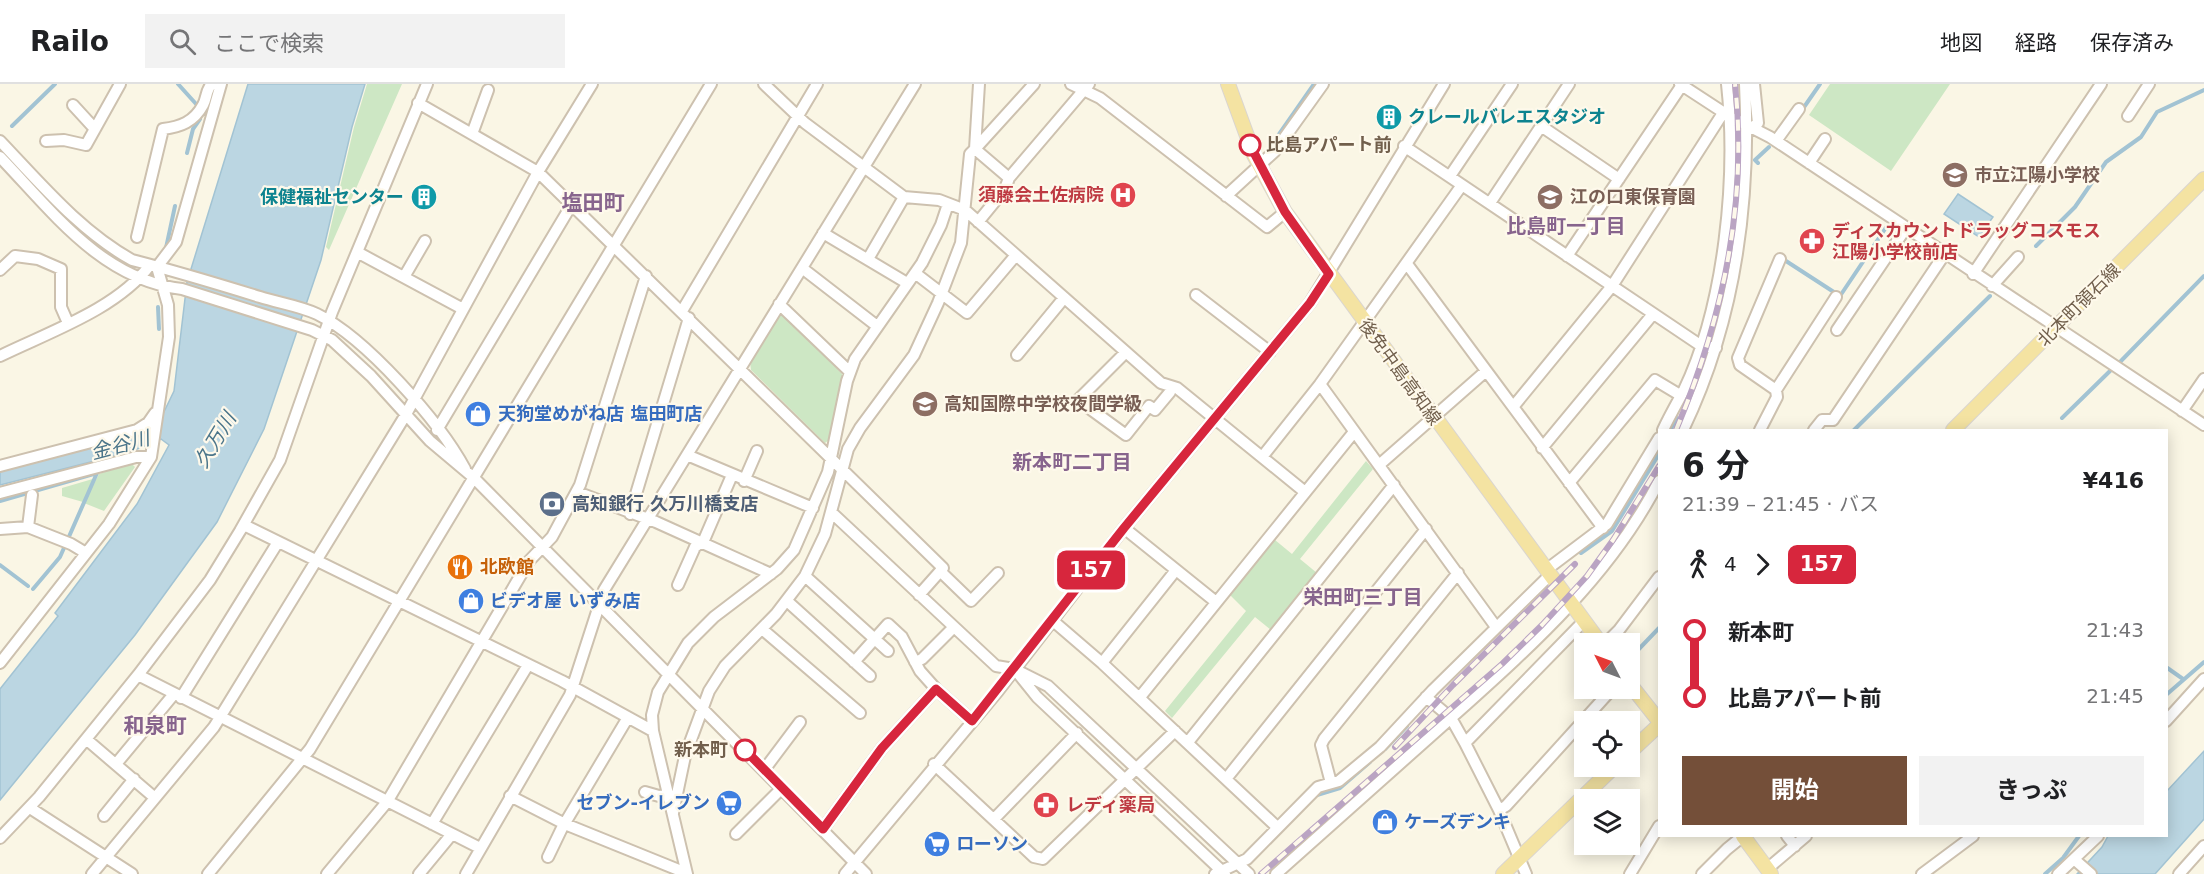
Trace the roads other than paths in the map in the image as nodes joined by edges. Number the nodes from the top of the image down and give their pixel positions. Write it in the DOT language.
graph roads {
  1 [pos="120,84"];
  2 [pos="427,84"];
  3 [pos="592,84"];
  4 [pos="711,84"];
  5 [pos="764,84"];
  6 [pos="818,84"];
  7 [pos="915,84"];
  8 [pos="979,84"];
  9 [pos="1034,84"];
  10 [pos="1071,84"];
  11 [pos="1228,84"];
  12 [pos="1323,84"];
  13 [pos="1444,84"];
  14 [pos="1512,84"];
  15 [pos="1569,84"];
  16 [pos="1727,84"];
  17 [pos="1745,84"];
  18 [pos="1754,84"];
  19 [pos="2101,84"];
  20 [pos="2149,84"];
  21 [pos="218,85"];
  22 [pos="1681,85"];
  23 [pos="1086,87"];
  24 [pos="488,90"];
  25 [pos="418,103"];
  26 [pos="73,105"];
  27 [pos="1799,109"];
  28 [pos="1726,115"];
  29 [pos="2128,116"];
  30 [pos="798,117"];
  31 [pos="1541,126"];
  32 [pos="1750,126"];
  33 [pos="95,129"];
  34 [pos="472,134"];
  35 [pos="1825,139"];
  36 [pos="0,141"];
  37 [pos="46,141"];
  38 [pos="1776,141"];
  39 [pos="1404,146"];
  40 [pos="975,149"];
  41 [pos="0,158"];
  42 [pos="1809,163"];
  43 [pos="1259,166"];
  44 [pos="863,167"];
  45 [pos="538,172"];
  46 [pos="1450,176"];
  47 [pos="1009,178"];
  48 [pos="1619,179"];
  49 [pos="2204,179"];
  50 [pos="1462,184"];
  51 [pos="1226,196"];
  52 [pos="904,197"];
  53 [pos="1490,203"];
  54 [pos="572,204"];
  55 [pos="948,204"];
  56 [pos="965,210"];
  57 [pos="1285,212"];
  58 [pos="978,222"];
  59 [pos="1906,228"];
  60 [pos="823,233"];
  61 [pos="137,237"];
  62 [pos="425,241"];
  63 [pos="614,244"];
  64 [pos="357,252"];
  65 [pos="1016,255"];
  66 [pos="1944,255"];
  67 [pos="1566,256"];
  68 [pos="2018,257"];
  69 [pos="868,259"];
  70 [pos="1780,259"];
  71 [pos="1407,264"];
  72 [pos="153,266"];
  73 [pos="802,268"];
  74 [pos="0,270"];
  75 [pos="915,273"];
  76 [pos="1329,274"];
  77 [pos="1973,274"];
  78 [pos="646,276"];
  79 [pos="404,277"];
  80 [pos="140,279"];
  81 [pos="908,283"];
  82 [pos="1612,286"];
  83 [pos="1992,286"];
  84 [pos="163,287"];
  85 [pos="941,294"];
  86 [pos="1196,295"];
  87 [pos="1836,297"];
  88 [pos="1064,298"];
  89 [pos="779,304"];
  90 [pos="463,309"];
  91 [pos="685,314"];
  92 [pos="1653,314"];
  93 [pos="329,321"];
  94 [pos="68,322"];
  95 [pos="1365,324"];
  96 [pos="877,326"];
  97 [pos="2056,328"];
  98 [pos="1837,330"];
  99 [pos="324,335"];
  100 [pos="1700,345"];
  101 [pos="1716,348"];
  102 [pos="1126,352"];
  103 [pos="1270,352"];
  104 [pos="1017,355"];
  105 [pos="0,356"];
  106 [pos="740,369"];
  107 [pos="1486,371"];
  108 [pos="850,372"];
  109 [pos="2204,379"];
  110 [pos="1320,384"];
  111 [pos="1169,386"];
  112 [pos="1776,390"];
  113 [pos="1680,395"];
  114 [pos="414,401"];
  115 [pos="1513,407"];
  116 [pos="156,410"];
  117 [pos="2182,411"];
  118 [pos="405,416"];
  119 [pos="1434,417"];
  120 [pos="1214,420"];
  121 [pos="2204,425"];
  122 [pos="1663,429"];
  123 [pos="1683,429"];
  124 [pos="1761,429"];
  125 [pos="1815,429"];
  126 [pos="1954,429"];
  127 [pos="437,430"];
  128 [pos="1354,432"];
  129 [pos="1658,440"];
  130 [pos="1542,448"];
  131 [pos="757,451"];
  132 [pos="151,453"];
  133 [pos="687,455"];
  134 [pos="1262,457"];
  135 [pos="831,459"];
  136 [pos="1379,465"];
  137 [pos="0,466"];
  138 [pos="465,469"];
  139 [pos="842,469"];
  140 [pos="732,476"];
  141 [pos="474,478"];
  142 [pos="744,481"];
  143 [pos="1569,483"];
  144 [pos="1658,483"];
  145 [pos="1394,485"];
  146 [pos="577,492"];
  147 [pos="1305,492"];
  148 [pos="0,493"];
  149 [pos="32,495"];
  150 [pos="813,508"];
  151 [pos="831,512"];
  152 [pos="630,514"];
  153 [pos="647,520"];
  154 [pos="244,525"];
  155 [pos="28,526"];
  156 [pos="1124,528"];
  157 [pos="1603,528"];
  158 [pos="0,529"];
  159 [pos="1426,529"];
  160 [pos="278,542"];
  161 [pos="700,542"];
  162 [pos="542,547"];
  163 [pos="86,554"];
  164 [pos="315,561"];
  165 [pos="1176,570"];
  166 [pos="941,572"];
  167 [pos="1548,572"];
  168 [pos="998,573"];
  169 [pos="1458,573"];
  170 [pos="771,574"];
  171 [pos="805,576"];
  172 [pos="1658,578"];
  173 [pos="678,585"];
  174 [pos="920,595"];
  175 [pos="399,601"];
  176 [pos="787,602"];
  177 [pos="1216,602"];
  178 [pos="599,604"];
  179 [pos="1572,604"];
  180 [pos="1052,620"];
  181 [pos="1584,621"];
  182 [pos="954,627"];
  183 [pos="1496,627"];
  184 [pos="762,629"];
  185 [pos="1594,633"];
  186 [pos="1616,633"];
  187 [pos="875,639"];
  188 [pos="482,643"];
  189 [pos="888,651"];
  190 [pos="854,662"];
  191 [pos="915,662"];
  192 [pos="0,663"];
  193 [pos="1101,663"];
  194 [pos="528,665"];
  195 [pos="1014,669"];
  196 [pos="668,674"];
  197 [pos="138,675"];
  198 [pos="870,676"];
  199 [pos="2204,679"];
  200 [pos="573,687"];
  201 [pos="936,689"];
  202 [pos="178,696"];
  203 [pos="1140,697"];
  204 [pos="1426,697"];
  205 [pos="1640,698"];
  206 [pos="1603,699"];
  207 [pos="702,707"];
  208 [pos="860,713"];
  209 [pos="219,718"];
  210 [pos="1450,718"];
  211 [pos="627,719"];
  212 [pos="2168,719"];
  213 [pos="972,721"];
  214 [pos="800,722"];
  215 [pos="1658,722"];
  216 [pos="1658,724"];
  217 [pos="652,731"];
  218 [pos="1175,731"];
  219 [pos="1077,733"];
  220 [pos="86,739"];
  221 [pos="1188,742"];
  222 [pos="1640,742"];
  223 [pos="1465,743"];
  224 [pos="303,759"];
  225 [pos="116,764"];
  226 [pos="934,764"];
  227 [pos="764,770"];
  228 [pos="1137,770"];
  229 [pos="1604,777"];
  230 [pos="134,779"];
  231 [pos="1226,779"];
  232 [pos="1126,780"];
  233 [pos="1331,783"];
  234 [pos="782,788"];
  235 [pos="645,792"];
  236 [pos="667,795"];
  237 [pos="510,796"];
  238 [pos="155,798"];
  239 [pos="387,802"];
  240 [pos="30,808"];
  241 [pos="1499,810"];
  242 [pos="673,813"];
  243 [pos="104,816"];
  244 [pos="994,819"];
  245 [pos="432,824"];
  246 [pos="565,824"];
  247 [pos="1277,827"];
  248 [pos="1658,828"];
  249 [pos="823,829"];
  250 [pos="452,834"];
  251 [pos="736,834"];
  252 [pos="1742,837"];
  253 [pos="1744,837"];
  254 [pos="1788,837"];
  255 [pos="1805,837"];
  256 [pos="1972,837"];
  257 [pos="2097,837"];
  258 [pos="0,838"];
  259 [pos="1795,846"];
  260 [pos="480,848"];
  261 [pos="2203,848"];
  262 [pos="106,856"];
  263 [pos="548,857"];
  264 [pos="1520,857"];
  265 [pos="855,862"];
  266 [pos="2078,863"];
  267 [pos="1238,864"];
  268 [pos="1769,872"];
  269 [pos="1221,873"];
  270 [pos="92,874"];
  271 [pos="132,874"];
  272 [pos="208,874"];
  273 [pos="327,874"];
  274 [pos="419,874"];
  275 [pos="466,874"];
  276 [pos="686,874"];
  277 [pos="845,874"];
  278 [pos="866,874"];
  279 [pos="1249,874"];
  280 [pos="1276,874"];
  281 [pos="1503,874"];
  282 [pos="1526,874"];
  283 [pos="1630,874"];
  284 [pos="1702,874"];
  285 [pos="1922,874"];
  286 [pos="2058,874"];
  287 [pos="2091,874"];
  288 [pos="2179,874"];
  1 -- 33 [label="street"];
  2 -- 25 [label="street"];
  3 -- 45 [label="street"];
  4 -- 63 [label="street"];
  5 -- 30 [label="street"];
  6 -- 30 [label="street"];
  7 -- 44 [label="street"];
  8 -- 40 [label="street"];
  9 -- 40 [label="street"];
  10 -- 23 [label="street"];
  11 -- 43 [label="main road, 後免中島高知線"];
  12 -- 43 [label="street"];
  13 -- 39 [label="street"];
  14 -- 46 [label="street"];
  15 -- 31 [label="street"];
  16 -- 28 [label="street"];
  17 -- 32 [label="street"];
  18 -- 32 [label="street"];
  19 -- 77 [label="street"];
  20 -- 29 [label="street"];
  21 -- 61 [label="street"];
  21 -- 72 [label="street"];
  22 -- 28 [label="street"];
  22 -- 48 [label="street"];
  23 -- 47 [label="street"];
  23 -- 51 [label="street"];
  24 -- 34 [label="street"];
  25 -- 34 [label="street"];
  25 -- 64 [label="street"];
  26 -- 33 [label="street"];
  27 -- 38 [label="street"];
  28 -- 32 [label="street"];
  28 -- 82 [label="street"];
  28 -- 100 [label="street"];
  30 -- 44 [label="street"];
  30 -- 91 [label="street"];
  31 -- 48 [label="street"];
  31 -- 53 [label="street"];
  32 -- 38 [label="street"];
  32 -- 101 [label="street"];
  33 -- 37 [label="street"];
  34 -- 45 [label="street"];
  35 -- 42 [label="street"];
  36 -- 72 [label="street"];
  38 -- 42 [label="street"];
  39 -- 46 [label="street"];
  39 -- 76 [label="street"];
  40 -- 47 [label="street"];
  40 -- 56 [label="street"];
  41 -- 80 [label="street"];
  42 -- 59 [label="street"];
  43 -- 51 [label="street"];
  43 -- 57 [label="main road, 後免中島高知線"];
  44 -- 52 [label="street"];
  44 -- 60 [label="street"];
  45 -- 54 [label="street"];
  45 -- 90 [label="street"];
  46 -- 50 [label="street"];
  47 -- 58 [label="street"];
  48 -- 67 [label="street"];
  49 -- 97 [label="main road, 北本町領石線"];
  50 -- 53 [label="street"];
  50 -- 71 [label="street"];
  51 -- 57 [label="street"];
  52 -- 55 [label="street"];
  52 -- 69 [label="street"];
  53 -- 67 [label="street"];
  54 -- 63 [label="street"];
  54 -- 127 [label="street"];
  55 -- 56 [label="street"];
  55 -- 75 [label="street"];
  56 -- 58 [label="street"];
  56 -- 85 [label="street"];
  57 -- 76 [label="main road, 後免中島高知線"];
  58 -- 65 [label="street"];
  59 -- 66 [label="street"];
  59 -- 98 [label="street"];
  60 -- 69 [label="street"];
  60 -- 73 [label="street"];
  62 -- 79 [label="street"];
  63 -- 78 [label="street"];
  63 -- 141 [label="street"];
  64 -- 79 [label="street"];
  64 -- 93 [label="street"];
  65 -- 85 [label="street"];
  65 -- 88 [label="street"];
  66 -- 77 [label="street"];
  66 -- 125 [label="street"];
  67 -- 82 [label="street"];
  68 -- 83 [label="street"];
  69 -- 81 [label="street"];
  70 -- 112 [label="street"];
  71 -- 95 [label="street"];
  71 -- 107 [label="street"];
  72 -- 80 [label="street"];
  72 -- 84 [label="street"];
  72 -- 93 [label="street"];
  73 -- 89 [label="street"];
  73 -- 96 [label="street"];
  74 -- 94 [label="street"];
  75 -- 81 [label="street"];
  75 -- 85 [label="street"];
  76 -- 95 [label="main road, 後免中島高知線"];
  76 -- 103 [label="street"];
  77 -- 83 [label="street"];
  78 -- 91 [label="street"];
  78 -- 146 [label="street"];
  79 -- 90 [label="street"];
  80 -- 84 [label="street"];
  80 -- 94 [label="street"];
  81 -- 96 [label="street"];
  82 -- 92 [label="street"];
  82 -- 115 [label="street"];
  83 -- 97 [label="street"];
  84 -- 99 [label="street"];
  84 -- 116 [label="street"];
  85 -- 139 [label="street"];
  86 -- 103 [label="street"];
  87 -- 112 [label="street"];
  88 -- 102 [label="street"];
  88 -- 104 [label="street"];
  89 -- 106 [label="street"];
  89 -- 108 [label="street"];
  90 -- 114 [label="street"];
  91 -- 106 [label="street"];
  91 -- 152 [label="street"];
  92 -- 100 [label="street"];
  92 -- 130 [label="street"];
  93 -- 99 [label="street"];
  93 -- 114 [label="street"];
  94 -- 105 [label="street"];
  95 -- 110 [label="street"];
  95 -- 119 [label="main road, 後免中島高知線"];
  96 -- 108 [label="street"];
  97 -- 117 [label="street"];
  97 -- 126 [label="main road, 北本町領石線"];
  99 -- 118 [label="street"];
  99 -- 154 [label="street"];
  100 -- 101 [label="street"];
  100 -- 113 [label="street"];
  101 -- 123 [label="street"];
  102 -- 111 [label="street"];
  102 -- 111 [label="street"];
  103 -- 120 [label="street"];
  106 -- 133 [label="street"];
  106 -- 135 [label="street"];
  107 -- 115 [label="street"];
  107 -- 119 [label="street"];
  108 -- 135 [label="street"];
  109 -- 117 [label="street"];
  110 -- 128 [label="street"];
  110 -- 134 [label="street"];
  111 -- 120 [label="street"];
  112 -- 124 [label="street"];
  113 -- 122 [label="street"];
  113 -- 143 [label="street"];
  114 -- 118 [label="street"];
  114 -- 127 [label="street"];
  115 -- 130 [label="street"];
  116 -- 132 [label="street"];
  116 -- 137 [label="street"];
  117 -- 121 [label="street"];
  118 -- 138 [label="street"];
  118 -- 164 [label="street"];
  119 -- 136 [label="street"];
  119 -- 167 [label="main road, 後免中島高知線"];
  120 -- 134 [label="street"];
  120 -- 156 [label="street"];
  127 -- 138 [label="street"];
  128 -- 136 [label="street"];
  128 -- 147 [label="street"];
  129 -- 157 [label="street"];
  130 -- 143 [label="street"];
  131 -- 142 [label="street"];
  132 -- 148 [label="street"];
  132 -- 163 [label="street"];
  133 -- 140 [label="street"];
  133 -- 153 [label="street"];
  134 -- 147 [label="street"];
  135 -- 139 [label="street"];
  135 -- 150 [label="street"];
  136 -- 145 [label="street"];
  138 -- 141 [label="street"];
  139 -- 151 [label="street"];
  139 -- 166 [label="street"];
  140 -- 142 [label="street"];
  140 -- 161 [label="street"];
  141 -- 162 [label="street"];
  141 -- 175 [label="street"];
  142 -- 150 [label="street"];
  143 -- 157 [label="street"];
  144 -- 179 [label="street"];
  145 -- 159 [label="street"];
  145 -- 221 [label="street"];
  146 -- 152 [label="street"];
  146 -- 162 [label="street"];
  147 -- 177 [label="street"];
  149 -- 155 [label="street"];
  150 -- 170 [label="street"];
  151 -- 171 [label="street"];
  151 -- 174 [label="street"];
  152 -- 153 [label="street"];
  153 -- 161 [label="street"];
  153 -- 178 [label="street"];
  154 -- 160 [label="street"];
  154 -- 197 [label="street"];
  155 -- 158 [label="street"];
  155 -- 163 [label="street"];
  156 -- 165 [label="street"];
  156 -- 180 [label="street"];
  157 -- 167 [label="street"];
  159 -- 169 [label="street"];
  159 -- 231 [label="street"];
  160 -- 164 [label="street"];
  160 -- 202 [label="street"];
  161 -- 170 [label="street"];
  161 -- 173 [label="street"];
  162 -- 178 [label="street"];
  162 -- 188 [label="street"];
  163 -- 192 [label="street"];
  164 -- 175 [label="street"];
  164 -- 209 [label="street"];
  165 -- 177 [label="street"];
  165 -- 193 [label="street"];
  166 -- 168 [label="street"];
  166 -- 174 [label="street"];
  167 -- 179 [label="main road, 後免中島高知線"];
  167 -- 183 [label="street"];
  169 -- 183 [label="street"];
  169 -- 233 [label="street"];
  170 -- 196 [label="street"];
  171 -- 176 [label="street"];
  171 -- 187 [label="street"];
  172 -- 186 [label="street"];
  174 -- 182 [label="street"];
  175 -- 188 [label="street"];
  175 -- 224 [label="street"];
  176 -- 184 [label="street"];
  176 -- 190 [label="street"];
  177 -- 203 [label="street"];
  178 -- 196 [label="street"];
  178 -- 200 [label="street"];
  179 -- 181 [label="main road, 後免中島高知線"];
  179 -- 210 [label="street"];
  180 -- 193 [label="street"];
  180 -- 195 [label="street"];
  181 -- 185 [label="main road, 後免中島高知線"];
  181 -- 223 [label="street"];
  182 -- 191 [label="street"];
  182 -- 195 [label="street"];
  183 -- 204 [label="street"];
  184 -- 207 [label="street"];
  184 -- 208 [label="street"];
  187 -- 189 [label="street"];
  187 -- 190 [label="street"];
  187 -- 191 [label="street"];
  188 -- 194 [label="street"];
  188 -- 239 [label="street"];
  190 -- 198 [label="street"];
  191 -- 201 [label="street"];
  193 -- 203 [label="street"];
  194 -- 200 [label="street"];
  194 -- 245 [label="street"];
  195 -- 213 [label="street"];
  195 -- 219 [label="street"];
  195 -- 228 [label="street"];
  196 -- 207 [label="street"];
  196 -- 217 [label="street"];
  197 -- 202 [label="street"];
  197 -- 220 [label="street"];
  199 -- 212 [label="street"];
  200 -- 211 [label="street"];
  200 -- 237 [label="street"];
  201 -- 213 [label="street"];
  201 -- 249 [label="street"];
  202 -- 209 [label="street"];
  202 -- 225 [label="street"];
  203 -- 218 [label="street"];
  204 -- 210 [label="street"];
  204 -- 233 [label="street"];
  205 -- 215 [label="main road"];
  206 -- 241 [label="street"];
  207 -- 227 [label="street"];
  207 -- 242 [label="street"];
  209 -- 224 [label="street"];
  209 -- 238 [label="street"];
  210 -- 223 [label="street"];
  210 -- 280 [label="street"];
  211 -- 217 [label="street"];
  211 -- 246 [label="street"];
  213 -- 226 [label="street"];
  214 -- 227 [label="street"];
  216 -- 222 [label="main road"];
  217 -- 236 [label="street"];
  218 -- 221 [label="street"];
  218 -- 228 [label="street"];
  219 -- 232 [label="street"];
  219 -- 244 [label="street"];
  220 -- 225 [label="street"];
  220 -- 240 [label="street"];
  221 -- 231 [label="street"];
  223 -- 241 [label="street"];
  224 -- 239 [label="street"];
  224 -- 272 [label="street"];
  225 -- 230 [label="street"];
  226 -- 244 [label="street"];
  226 -- 265 [label="street"];
  227 -- 234 [label="street"];
  228 -- 232 [label="street"];
  228 -- 267 [label="street"];
  229 -- 264 [label="main road"];
  230 -- 238 [label="street"];
  230 -- 243 [label="street"];
  231 -- 247 [label="street"];
  232 -- 244 [label="street"];
  232 -- 269 [label="street"];
  233 -- 247 [label="street"];
  234 -- 249 [label="street"];
  234 -- 251 [label="street"];
  235 -- 236 [label="street"];
  236 -- 242 [label="street"];
  237 -- 246 [label="street"];
  237 -- 260 [label="street"];
  238 -- 262 [label="street"];
  239 -- 245 [label="street"];
  239 -- 273 [label="street"];
  240 -- 258 [label="street"];
  240 -- 262 [label="street"];
  241 -- 264 [label="street"];
  242 -- 276 [label="street"];
  245 -- 250 [label="street"];
  246 -- 263 [label="street"];
  246 -- 276 [label="street"];
  247 -- 267 [label="street"];
  248 -- 283 [label="street"];
  249 -- 265 [label="street"];
  250 -- 260 [label="street"];
  250 -- 274 [label="street"];
  252 -- 284 [label="street"];
  253 -- 268 [label="main road"];
  254 -- 259 [label="street"];
  255 -- 259 [label="street"];
  256 -- 285 [label="street"];
  257 -- 266 [label="street"];
  259 -- 268 [label="street"];
  260 -- 275 [label="street"];
  261 -- 288 [label="street"];
  262 -- 270 [label="street"];
  262 -- 271 [label="street"];
  264 -- 281 [label="main road"];
  264 -- 282 [label="street"];
  265 -- 277 [label="street"];
  265 -- 278 [label="street"];
  266 -- 286 [label="street"];
  266 -- 287 [label="street"];
  267 -- 269 [label="street"];
  267 -- 279 [label="street"];
}
